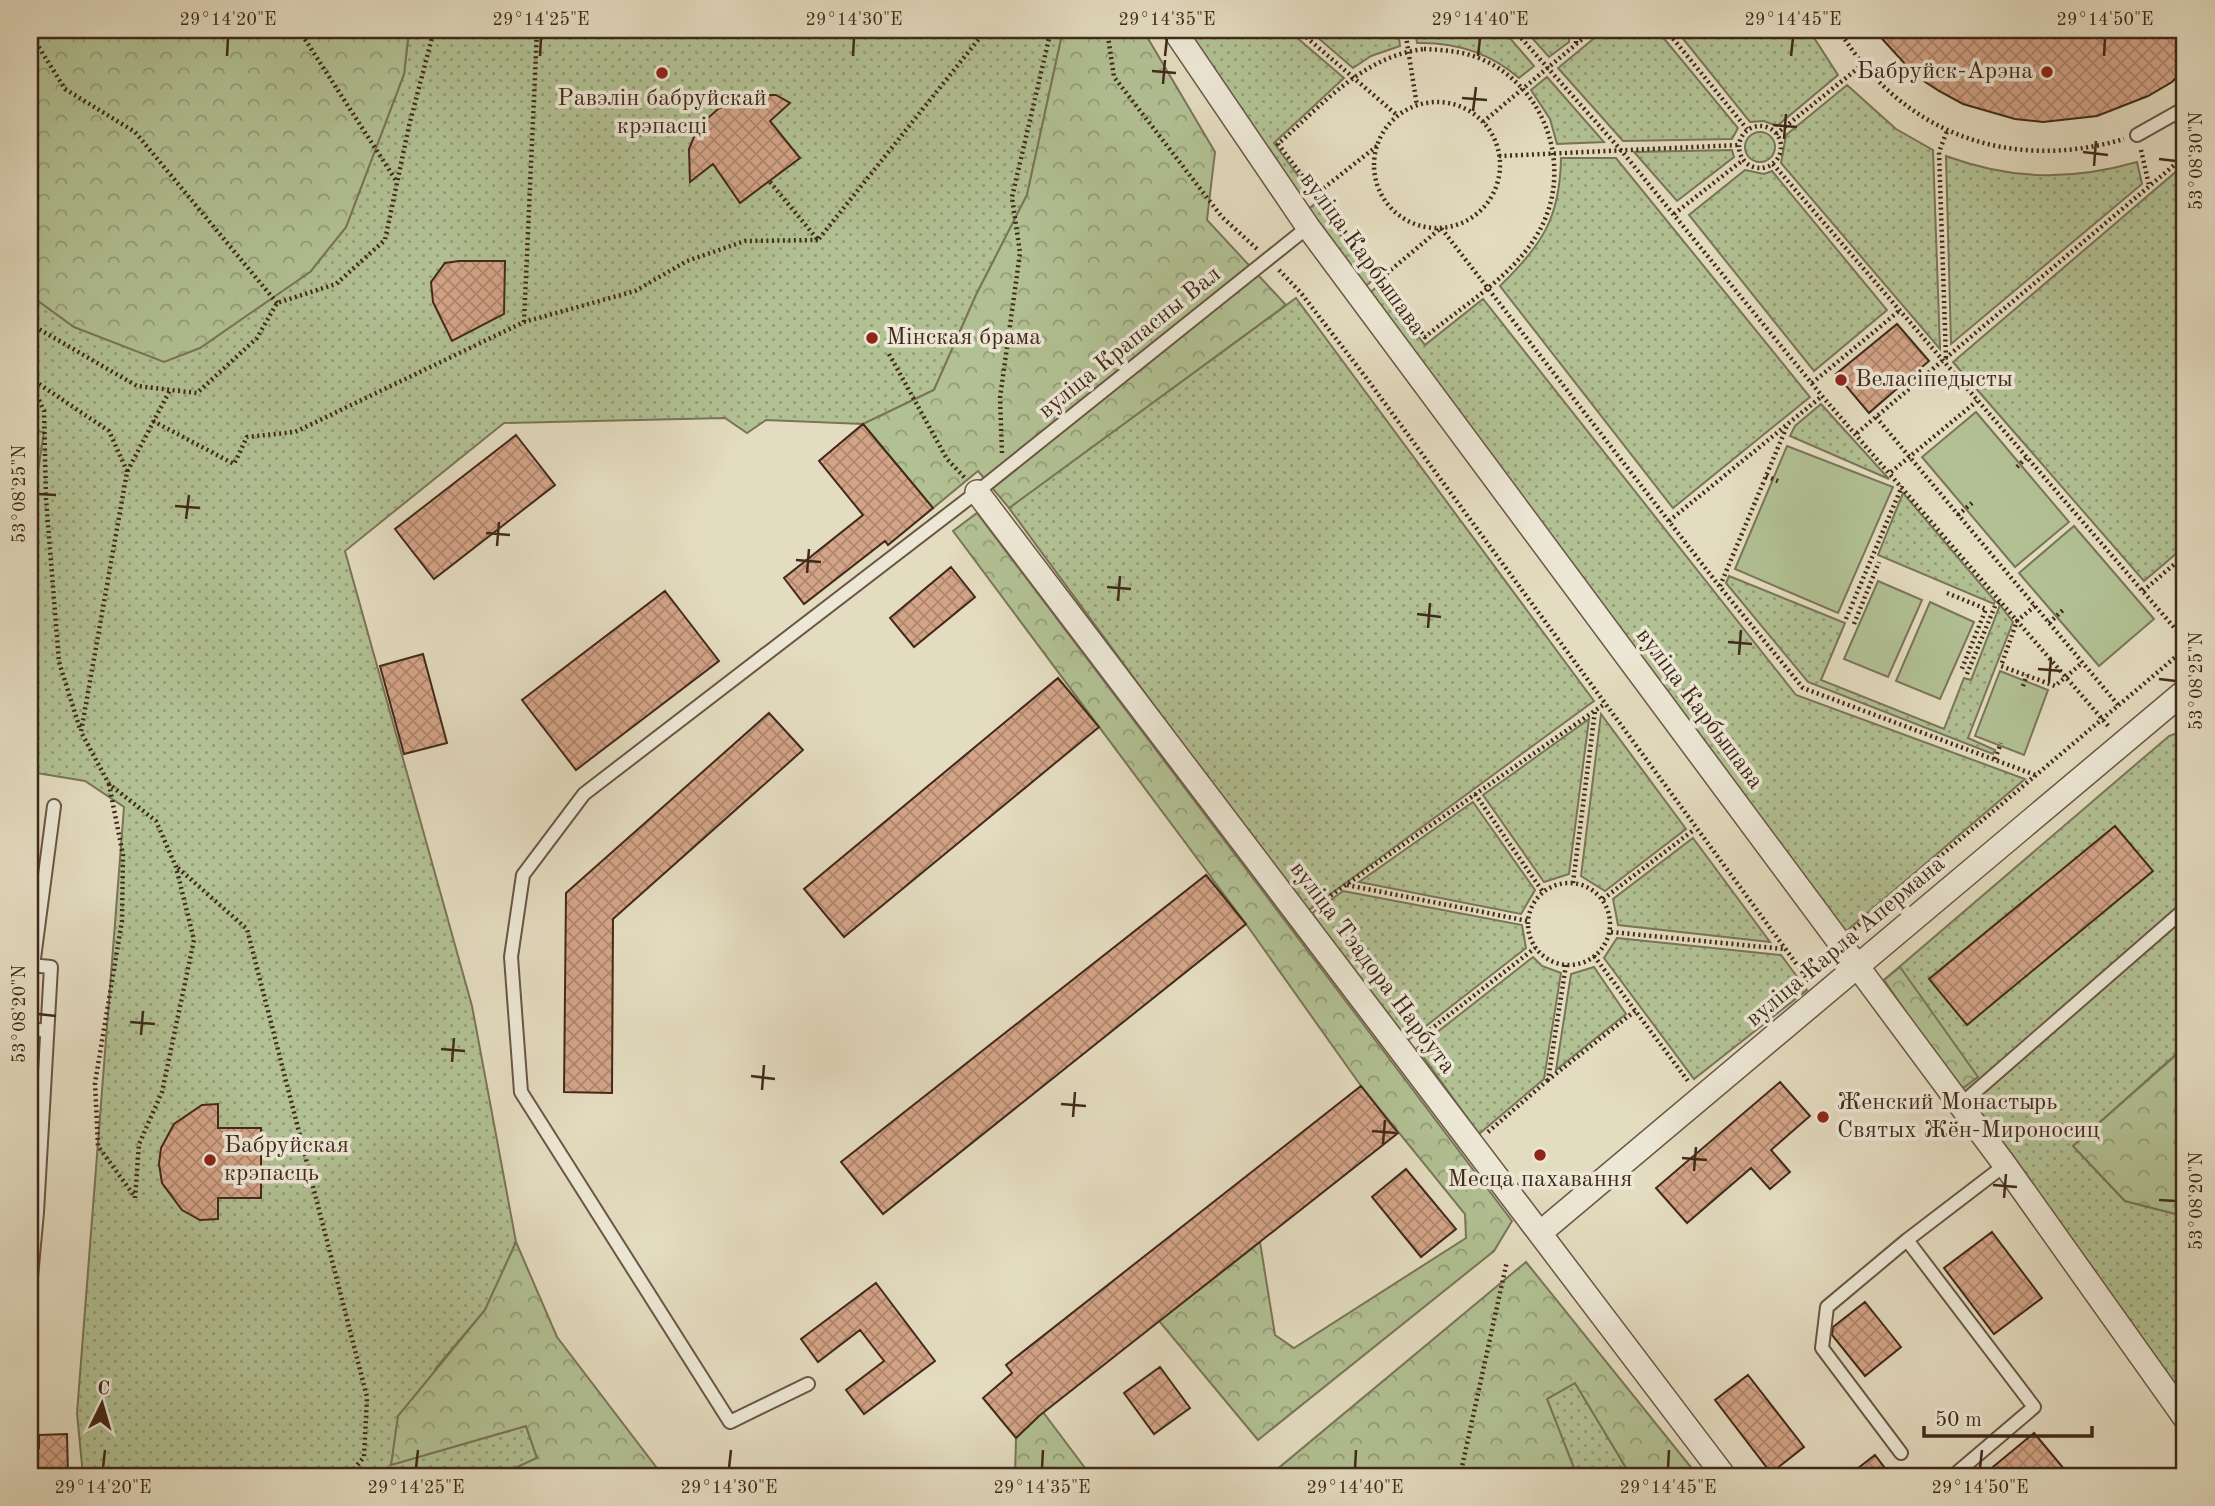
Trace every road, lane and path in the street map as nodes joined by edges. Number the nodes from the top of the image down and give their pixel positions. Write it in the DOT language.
graph roads {
  1 [pos="299,30"];
  2 [pos="434,30"];
  3 [pos="537,30"];
  4 [pos="986,30"];
  5 [pos="1051,30"];
  6 [pos="1107,30"];
  7 [pos="1174,30"];
  8 [pos="1298,30"];
  9 [pos="1405,30"];
  10 [pos="1514,30"];
  11 [pos="1576,30"];
  12 [pos="1593,30"];
  13 [pos="1666,30"];
  14 [pos="1839,30"];
  15 [pos="30,33"];
  16 [pos="1576,44"];
  17 [pos="1409,51"];
  18 [pos="1862,65"];
  19 [pos="1548,67"];
  20 [pos="1353,78"];
  21 [pos="1523,88"];
  22 [pos="1417,106"];
  23 [pos="2185,108"];
  24 [pos="1398,116"];
  25 [pos="1483,121"];
  26 [pos="1747,129"];
  27 [pos="1947,131"];
  28 [pos="1776,134"];
  29 [pos="2137,135"];
  30 [pos="1377,145"];
  31 [pos="1738,145"];
  32 [pos="1620,149"];
  33 [pos="1553,152"];
  34 [pos="1499,156"];
  35 [pos="2185,156"];
  36 [pos="1743,160"];
  37 [pos="1773,164"];
  38 [pos="771,182"];
  39 [pos="397,183"];
  40 [pos="2149,186"];
  41 [pos="1317,194"];
  42 [pos="1674,214"];
  43 [pos="1302,217"];
  44 [pos="1441,228"];
  45 [pos="818,240"];
  46 [pos="1268,259"];
  47 [pos="1381,279"];
  48 [pos="1486,286"];
  49 [pos="1358,294"];
  50 [pos="277,303"];
  51 [pos="1899,311"];
  52 [pos="524,322"];
  53 [pos="30,324"];
  54 [pos="889,354"];
  55 [pos="1944,359"];
  56 [pos="30,379"];
  57 [pos="1812,383"];
  58 [pos="170,390"];
  59 [pos="1822,396"];
  60 [pos="1977,401"];
  61 [pos="1876,417"];
  62 [pos="153,421"];
  63 [pos="1788,423"];
  64 [pos="1857,433"];
  65 [pos="1909,458"];
  66 [pos="2026,458"];
  67 [pos="2017,467"];
  68 [pos="127,471"];
  69 [pos="1003,471"];
  70 [pos="1891,472"];
  71 [pos="1766,476"];
  72 [pos="1780,482"];
  73 [pos="1902,486"];
  74 [pos="977,492"];
  75 [pos="1972,503"];
  76 [pos="1958,515"];
  77 [pos="1669,521"];
  78 [pos="2185,555"];
  79 [pos="1879,562"];
  80 [pos="1720,587"];
  81 [pos="2143,591"];
  82 [pos="1947,593"];
  83 [pos="2000,601"];
  84 [pos="2035,606"];
  85 [pos="2063,610"];
  86 [pos="1856,617"];
  87 [pos="2017,621"];
  88 [pos="2049,623"];
  89 [pos="1854,624"];
  90 [pos="2185,640"];
  91 [pos="2185,649"];
  92 [pos="2082,663"];
  93 [pos="1970,667"];
  94 [pos="1967,674"];
  95 [pos="2027,675"];
  96 [pos="2066,677"];
  97 [pos="2023,686"];
  98 [pos="2185,691"];
  99 [pos="1603,705"];
  100 [pos="2119,706"];
  101 [pos="1595,710"];
  102 [pos="2102,720"];
  103 [pos="81,732"];
  104 [pos="2001,743"];
  105 [pos="2125,744"];
  106 [pos="1995,759"];
  107 [pos="2038,776"];
  108 [pos="109,784"];
  109 [pos="1475,794"];
  110 [pos="54,806"];
  111 [pos="1695,829"];
  112 [pos="176,867"];
  113 [pos="1573,883"];
  114 [pos="1346,885"];
  115 [pos="1543,892"];
  116 [pos="1603,899"];
  117 [pos="2185,909"];
  118 [pos="1306,913"];
  119 [pos="1528,921"];
  120 [pos="1611,932"];
  121 [pos="1839,942"];
  122 [pos="1535,948"];
  123 [pos="1785,950"];
  124 [pos="1594,956"];
  125 [pos="32,965"];
  126 [pos="1566,965"];
  127 [pos="1858,966"];
  128 [pos="1804,974"];
  129 [pos="1821,997"];
  130 [pos="1635,1011"];
  131 [pos="30,1029"];
  132 [pos="47,1031"];
  133 [pos="1409,1047"];
  134 [pos="1548,1080"];
  135 [pos="1693,1088"];
  136 [pos="30,1095"];
  137 [pos="43,1097"];
  138 [pos="1960,1105"];
  139 [pos="1479,1139"];
  140 [pos="35,1153"];
  141 [pos="2005,1165"];
  142 [pos="33,1211"];
  143 [pos="1540,1233"];
  144 [pos="1908,1240"];
  145 [pos="1507,1261"];
  146 [pos="30,1288"];
  147 [pos="808,1384"];
  148 [pos="2185,1418"];
  149 [pos="1901,1453"];
  150 [pos="348,1476"];
  151 [pos="1460,1476"];
  152 [pos="1724,1476"];
  153 [pos="1953,1476"];
  1 -- 39 [label="path"];
  2 -- 39 [label="path"];
  3 -- 52 [label="path"];
  4 -- 45 [label="path"];
  5 -- 69 [label="path"];
  6 -- 46 [label="path"];
  7 -- 43 [label="street, вуліца Карбышава"];
  8 -- 20 [label="path"];
  9 -- 17 [label="path"];
  10 -- 19 [label="path"];
  11 -- 16 [label="path"];
  12 -- 16 [label="path"];
  13 -- 26 [label="path"];
  14 -- 18 [label="path"];
  15 -- 50 [label="path"];
  16 -- 19 [label="path"];
  17 -- 20 [label="path"];
  17 -- 21 [label="path"];
  17 -- 22 [label="path"];
  18 -- 27 [label="path"];
  18 -- 28 [label="path"];
  19 -- 21 [label="path"];
  19 -- 32 [label="path"];
  20 -- 24 [label="path"];
  20 -- 41 [label="path"];
  21 -- 25 [label="path"];
  21 -- 33 [label="path"];
  22 -- 24 [label="path"];
  22 -- 25 [label="path"];
  23 -- 29 [label="lane"];
  24 -- 30 [label="path"];
  25 -- 34 [label="path"];
  26 -- 28 [label="path"];
  26 -- 31 [label="path"];
  27 -- 29 [label="path"];
  27 -- 55 [label="path"];
  28 -- 37 [label="path"];
  29 -- 40 [label="path"];
  30 -- 41 [label="path"];
  30 -- 44 [label="path"];
  31 -- 32 [label="path"];
  31 -- 36 [label="path"];
  32 -- 33 [label="path"];
  32 -- 42 [label="path"];
  33 -- 34 [label="path"];
  33 -- 48 [label="path"];
  34 -- 44 [label="path"];
  35 -- 40 [label="path"];
  36 -- 37 [label="path"];
  36 -- 42 [label="path"];
  37 -- 51 [label="path"];
  38 -- 45 [label="path"];
  39 -- 50 [label="path"];
  40 -- 55 [label="path"];
  41 -- 43 [label="path"];
  41 -- 47 [label="path"];
  42 -- 57 [label="path"];
  43 -- 46 [label="lane, вуліца Крапасны Вал"];
  43 -- 49 [label="street, вуліца Карбышава"];
  44 -- 47 [label="path"];
  44 -- 48 [label="path"];
  45 -- 52 [label="path"];
  46 -- 69 [label="lane, вуліца Крапасны Вал"];
  46 -- 99 [label="path"];
  47 -- 48 [label="path"];
  47 -- 49 [label="path"];
  48 -- 77 [label="path"];
  49 -- 121 [label="street, вуліца Карбышава"];
  50 -- 58 [label="path"];
  51 -- 55 [label="path"];
  51 -- 57 [label="path"];
  52 -- 62 [label="path"];
  53 -- 58 [label="path"];
  54 -- 74 [label="path"];
  55 -- 60 [label="path"];
  55 -- 61 [label="path"];
  56 -- 68 [label="path"];
  56 -- 103 [label="path"];
  57 -- 59 [label="path"];
  58 -- 62 [label="path"];
  59 -- 63 [label="path"];
  59 -- 64 [label="path"];
  60 -- 65 [label="path"];
  60 -- 66 [label="path"];
  61 -- 64 [label="path"];
  61 -- 65 [label="path"];
  62 -- 68 [label="path"];
  63 -- 71 [label="path"];
  63 -- 77 [label="path"];
  64 -- 70 [label="path"];
  65 -- 70 [label="path"];
  65 -- 76 [label="path"];
  66 -- 67 [label="path"];
  66 -- 81 [label="path"];
  68 -- 103 [label="path"];
  69 -- 74 [label="lane, вуліца Крапасны Вал"];
  70 -- 73 [label="path"];
  71 -- 72 [label="path"];
  71 -- 80 [label="path"];
  73 -- 83 [label="path"];
  73 -- 86 [label="path"];
  74 -- 143 [label="street, вуліца Тэадора Нарбута"];
  74 -- 147 [label="lane, вуліца Крапасны Вал"];
  75 -- 76 [label="path"];
  76 -- 84 [label="path"];
  77 -- 80 [label="path"];
  78 -- 81 [label="path"];
  79 -- 86 [label="path"];
  80 -- 106 [label="path"];
  81 -- 90 [label="path"];
  82 -- 93 [label="path"];
  83 -- 87 [label="path"];
  83 -- 93 [label="path"];
  84 -- 87 [label="path"];
  84 -- 88 [label="path"];
  85 -- 88 [label="path"];
  86 -- 89 [label="path"];
  87 -- 95 [label="path"];
  87 -- 96 [label="path"];
  88 -- 92 [label="path"];
  91 -- 100 [label="path"];
  92 -- 96 [label="path"];
  92 -- 100 [label="path"];
  93 -- 94 [label="path"];
  95 -- 96 [label="path"];
  95 -- 97 [label="path"];
  96 -- 102 [label="path"];
  98 -- 105 [label="street, вуліца Карла Апермана"];
  99 -- 101 [label="path"];
  99 -- 111 [label="path"];
  100 -- 102 [label="path"];
  101 -- 109 [label="path"];
  101 -- 113 [label="path"];
  102 -- 105 [label="path"];
  102 -- 107 [label="path"];
  103 -- 108 [label="path"];
  104 -- 106 [label="path"];
  105 -- 127 [label="street, вуліца Карла Апермана"];
  106 -- 107 [label="path"];
  107 -- 121 [label="path"];
  108 -- 112 [label="path"];
  108 -- 112 [label="path"];
  109 -- 114 [label="path"];
  109 -- 115 [label="path"];
  110 -- 125 [label="lane"];
  111 -- 116 [label="path"];
  111 -- 123 [label="path"];
  112 -- 150 [label="path"];
  113 -- 115 [label="path"];
  113 -- 116 [label="path"];
  114 -- 118 [label="path"];
  114 -- 119 [label="path"];
  115 -- 119 [label="path"];
  116 -- 120 [label="path"];
  117 -- 138 [label="lane"];
  119 -- 122 [label="path"];
  120 -- 123 [label="path"];
  120 -- 124 [label="path"];
  121 -- 127 [label="street, вуліца Карбышава"];
  121 -- 128 [label="path"];
  122 -- 126 [label="path"];
  122 -- 133 [label="path"];
  123 -- 128 [label="path"];
  124 -- 126 [label="path"];
  124 -- 130 [label="path"];
  125 -- 132 [label="lane"];
  126 -- 134 [label="path"];
  127 -- 129 [label="street, вуліца Карла Апермана"];
  127 -- 138 [label="street, вуліца Карбышава"];
  128 -- 129 [label="path"];
  129 -- 143 [label="street, вуліца Карла Апермана"];
  130 -- 134 [label="path"];
  130 -- 135 [label="path"];
  131 -- 132 [label="lane"];
  132 -- 137 [label="lane"];
  134 -- 139 [label="path"];
  136 -- 137 [label="lane"];
  137 -- 140 [label="lane"];
  138 -- 141 [label="street, вуліца Карбышава"];
  140 -- 142 [label="lane"];
  141 -- 144 [label="lane"];
  141 -- 148 [label="street, вуліца Карбышава"];
  142 -- 146 [label="lane"];
  143 -- 152 [label="street, вуліца Тэадора Нарбута"];
  144 -- 149 [label="lane"];
  144 -- 153 [label="lane"];
  145 -- 151 [label="path"];
}
